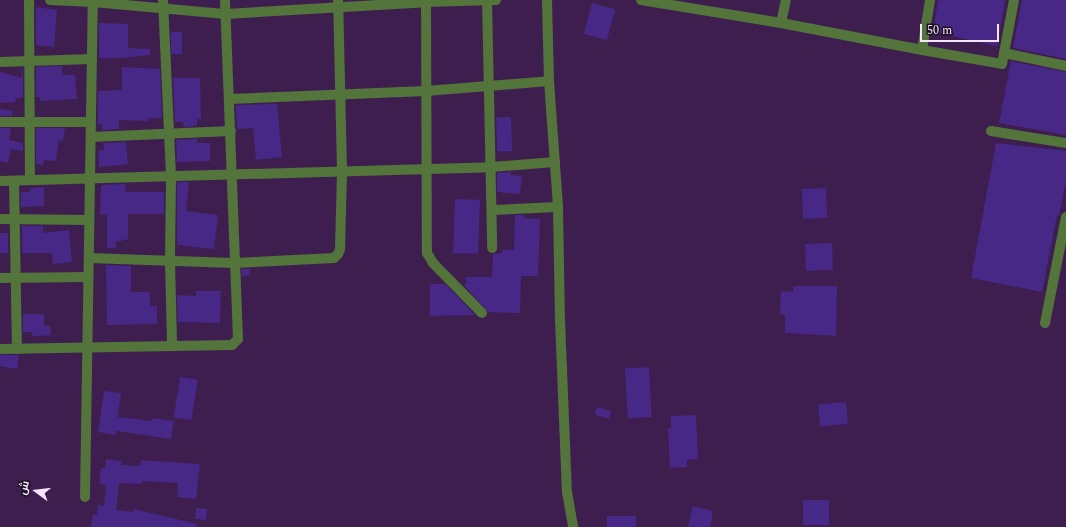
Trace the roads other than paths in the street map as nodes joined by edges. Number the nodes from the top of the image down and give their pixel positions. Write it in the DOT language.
graph roads {
  1 [pos="29,0"];
  2 [pos="50,0"];
  3 [pos="225,0"];
  4 [pos="487,0"];
  5 [pos="496,0"];
  6 [pos="547,0"];
  7 [pos="641,0"];
  8 [pos="786,0"];
  9 [pos="930,0"];
  10 [pos="1014,0"];
  11 [pos="93,1"];
  12 [pos="426,1"];
  13 [pos="163,4"];
  14 [pos="338,4"];
  15 [pos="226,14"];
  16 [pos="780,23"];
  17 [pos="922,50"];
  18 [pos="1004,53"];
  19 [pos="92,59"];
  20 [pos="30,61"];
  21 [pos="0,62"];
  22 [pos="1066,66"];
  23 [pos="549,81"];
  24 [pos="490,87"];
  25 [pos="426,91"];
  26 [pos="340,94"];
  27 [pos="229,99"];
  28 [pos="0,122"];
  29 [pos="30,122"];
  30 [pos="91,122"];
  31 [pos="231,131"];
  32 [pos="991,131"];
  33 [pos="169,135"];
  34 [pos="91,137"];
  35 [pos="1066,143"];
  36 [pos="555,162"];
  37 [pos="492,167"];
  38 [pos="428,168"];
  39 [pos="342,171"];
  40 [pos="232,174"];
  41 [pos="171,177"];
  42 [pos="90,178"];
  43 [pos="14,180"];
  44 [pos="30,180"];
  45 [pos="0,181"];
  46 [pos="558,207"];
  47 [pos="493,210"];
  48 [pos="1066,217"];
  49 [pos="0,220"];
  50 [pos="15,220"];
  51 [pos="89,220"];
  52 [pos="492,248"];
  53 [pos="89,258"];
  54 [pos="170,261"];
  55 [pos="234,263"];
  56 [pos="16,277"];
  57 [pos="88,277"];
  58 [pos="0,278"];
  59 [pos="482,313"];
  60 [pos="1045,323"];
  61 [pos="172,345"];
  62 [pos="0,349"];
  63 [pos="17,349"];
  64 [pos="87,349"];
  65 [pos="85,497"];
  66 [pos="573,527"];
  1 -- 20 [label="street"];
  2 -- 11 [label="street"];
  3 -- 15 [label="street"];
  4 -- 5 [label="street"];
  4 -- 12 [label="street"];
  4 -- 24 [label="street"];
  6 -- 23 [label="street"];
  7 -- 16 [label="street"];
  8 -- 16 [label="street"];
  9 -- 17 [label="street"];
  10 -- 18 [label="street"];
  11 -- 13 [label="street"];
  11 -- 19 [label="street"];
  12 -- 14 [label="street"];
  12 -- 25 [label="street"];
  13 -- 15 [label="street"];
  13 -- 33 [label="street"];
  14 -- 15 [label="street"];
  14 -- 26 [label="street"];
  15 -- 27 [label="street"];
  16 -- 17 [label="street"];
  17 -- 18 [label="street"];
  18 -- 22 [label="street"];
  19 -- 20 [label="street"];
  19 -- 30 [label="street"];
  20 -- 21 [label="street"];
  20 -- 29 [label="street"];
  23 -- 24 [label="street"];
  23 -- 36 [label="street"];
  24 -- 25 [label="street"];
  24 -- 37 [label="street"];
  25 -- 26 [label="street"];
  25 -- 38 [label="street"];
  26 -- 27 [label="street"];
  26 -- 39 [label="street"];
  27 -- 31 [label="street"];
  28 -- 29 [label="street"];
  29 -- 30 [label="street"];
  29 -- 44 [label="street"];
  30 -- 34 [label="street"];
  31 -- 33 [label="street"];
  31 -- 40 [label="street"];
  32 -- 35 [label="street"];
  33 -- 34 [label="street"];
  33 -- 41 [label="street"];
  34 -- 42 [label="street"];
  36 -- 37 [label="street"];
  36 -- 46 [label="street"];
  37 -- 38 [label="street"];
  37 -- 47 [label="street"];
  38 -- 39 [label="street"];
  38 -- 59 [label="street"];
  39 -- 40 [label="street"];
  39 -- 55 [label="street"];
  40 -- 41 [label="street"];
  40 -- 55 [label="street"];
  41 -- 42 [label="street"];
  41 -- 54 [label="street"];
  42 -- 44 [label="street"];
  42 -- 51 [label="street"];
  43 -- 44 [label="street"];
  43 -- 45 [label="street"];
  43 -- 50 [label="street"];
  46 -- 47 [label="street"];
  46 -- 66 [label="street"];
  47 -- 52 [label="street"];
  48 -- 60 [label="street"];
  49 -- 50 [label="street"];
  50 -- 51 [label="street"];
  50 -- 56 [label="street"];
  51 -- 53 [label="street"];
  53 -- 54 [label="street"];
  53 -- 57 [label="street"];
  54 -- 55 [label="street"];
  54 -- 61 [label="street"];
  55 -- 61 [label="street"];
  56 -- 57 [label="street"];
  56 -- 58 [label="street"];
  56 -- 63 [label="street"];
  57 -- 64 [label="street"];
  61 -- 64 [label="street"];
  62 -- 63 [label="street"];
  63 -- 64 [label="street"];
  64 -- 65 [label="street"];
}
